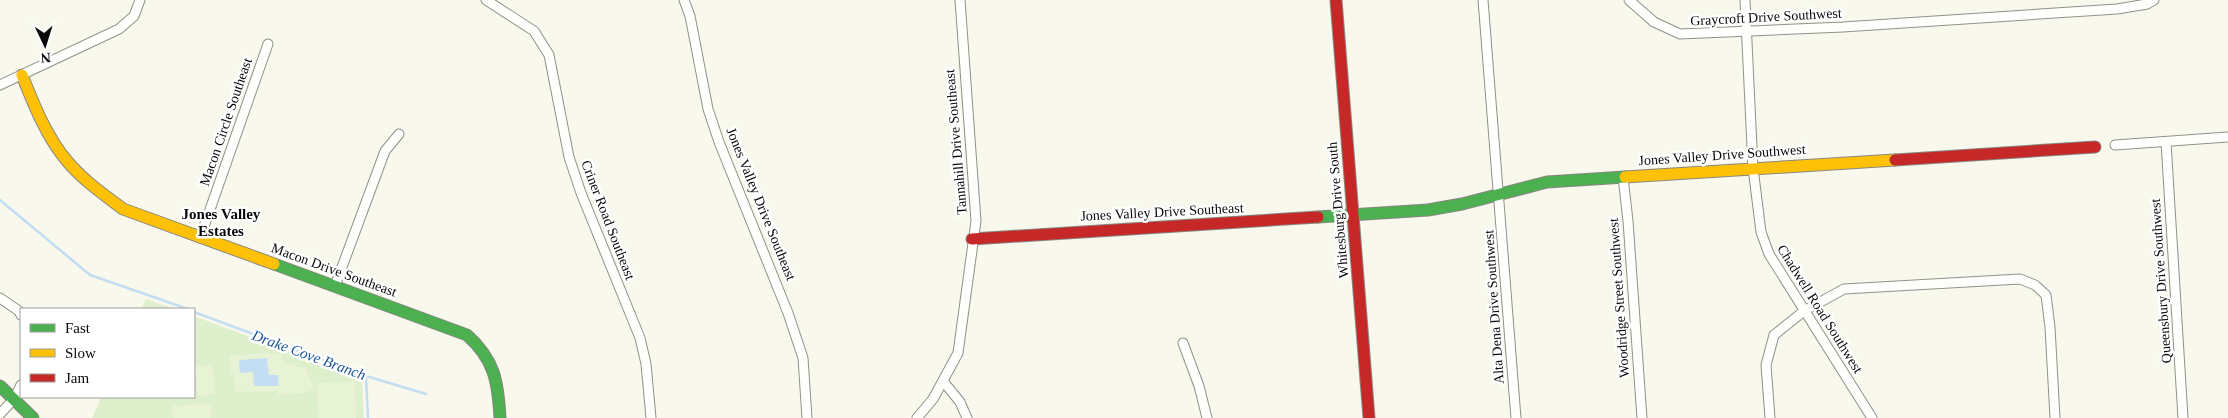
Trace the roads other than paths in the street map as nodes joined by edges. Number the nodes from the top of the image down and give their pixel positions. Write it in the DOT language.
graph roads {
  1 [pos="140,0"];
  2 [pos="486,0"];
  3 [pos="684,0"];
  4 [pos="960,0"];
  5 [pos="1336,0"];
  6 [pos="1483,0"];
  7 [pos="1630,0"];
  8 [pos="1745,0"];
  9 [pos="2154,0"];
  10 [pos="1746,31"];
  11 [pos="268,44"];
  12 [pos="22,75"];
  13 [pos="0,85"];
  14 [pos="398,134"];
  15 [pos="2228,137"];
  16 [pos="2166,142"];
  17 [pos="2114,145"];
  18 [pos="2095,147"];
  19 [pos="1753,168"];
  20 [pos="1623,177"];
  21 [pos="1499,193"];
  22 [pos="1353,215"];
  23 [pos="200,238"];
  24 [pos="972,239"];
  25 [pos="335,286"];
  26 [pos="0,298"];
  27 [pos="20,310"];
  28 [pos="1804,311"];
  29 [pos="1183,343"];
  30 [pos="944,381"];
  31 [pos="0,386"];
  32 [pos="20,387"];
  33 [pos="14,399"];
  34 [pos="0,414"];
  35 [pos="33,418"];
  36 [pos="500,418"];
  37 [pos="650,418"];
  38 [pos="806,418"];
  39 [pos="917,418"];
  40 [pos="967,418"];
  41 [pos="1207,418"];
  42 [pos="1369,418"];
  43 [pos="1516,418"];
  44 [pos="1642,418"];
  45 [pos="1770,418"];
  46 [pos="1872,418"];
  47 [pos="2055,418"];
  48 [pos="2183,418"];
  1 -- 12 [label="street"];
  2 -- 37 [label="street, Criner Road Southeast"];
  3 -- 38 [label="street, Jones Valley Drive Southeast"];
  4 -- 24 [label="street, Tannahill Drive Southeast"];
  5 -- 22 [label="street, Whitesburg Drive South"];
  6 -- 21 [label="street"];
  7 -- 10 [label="street, Graycroft Drive Southwest"];
  8 -- 10 [label="street, Chadwell Road Southwest"];
  9 -- 10 [label="street, Graycroft Drive Southwest"];
  10 -- 19 [label="street, Chadwell Road Southwest"];
  11 -- 23 [label="street, Macon Circle Southeast"];
  12 -- 13 [label="street"];
  12 -- 23 [label="street, Macon Drive Southeast"];
  14 -- 25 [label="street"];
  15 -- 16 [label="street"];
  16 -- 17 [label="street"];
  16 -- 48 [label="street, Queensbury Drive Southwest"];
  18 -- 19 [label="street, Jones Valley Drive Southwest"];
  19 -- 20 [label="street, Jones Valley Drive Southwest"];
  19 -- 28 [label="street, Chadwell Road Southwest"];
  20 -- 21 [label="street, Jones Valley Drive Southwest"];
  20 -- 44 [label="street, Woodridge Street Southwest"];
  21 -- 22 [label="street, Jones Valley Drive Southwest"];
  21 -- 43 [label="street, Alta Dena Drive Southwest"];
  22 -- 24 [label="street, Jones Valley Drive Southeast"];
  22 -- 42 [label="street, Whitesburg Drive South"];
  23 -- 25 [label="street, Macon Drive Southeast"];
  24 -- 30 [label="street, Tannahill Drive Southeast"];
  25 -- 36 [label="street, Macon Drive Southeast"];
  26 -- 27 [label="street"];
  28 -- 45 [label="street"];
  28 -- 46 [label="street, Chadwell Road Southwest"];
  28 -- 47 [label="street"];
  29 -- 41 [label="street"];
  30 -- 39 [label="street, Tannahill Drive Southeast"];
  30 -- 40 [label="street"];
  31 -- 33 [label="street"];
  32 -- 33 [label="street"];
  33 -- 34 [label="street"];
  33 -- 35 [label="street"];
}
